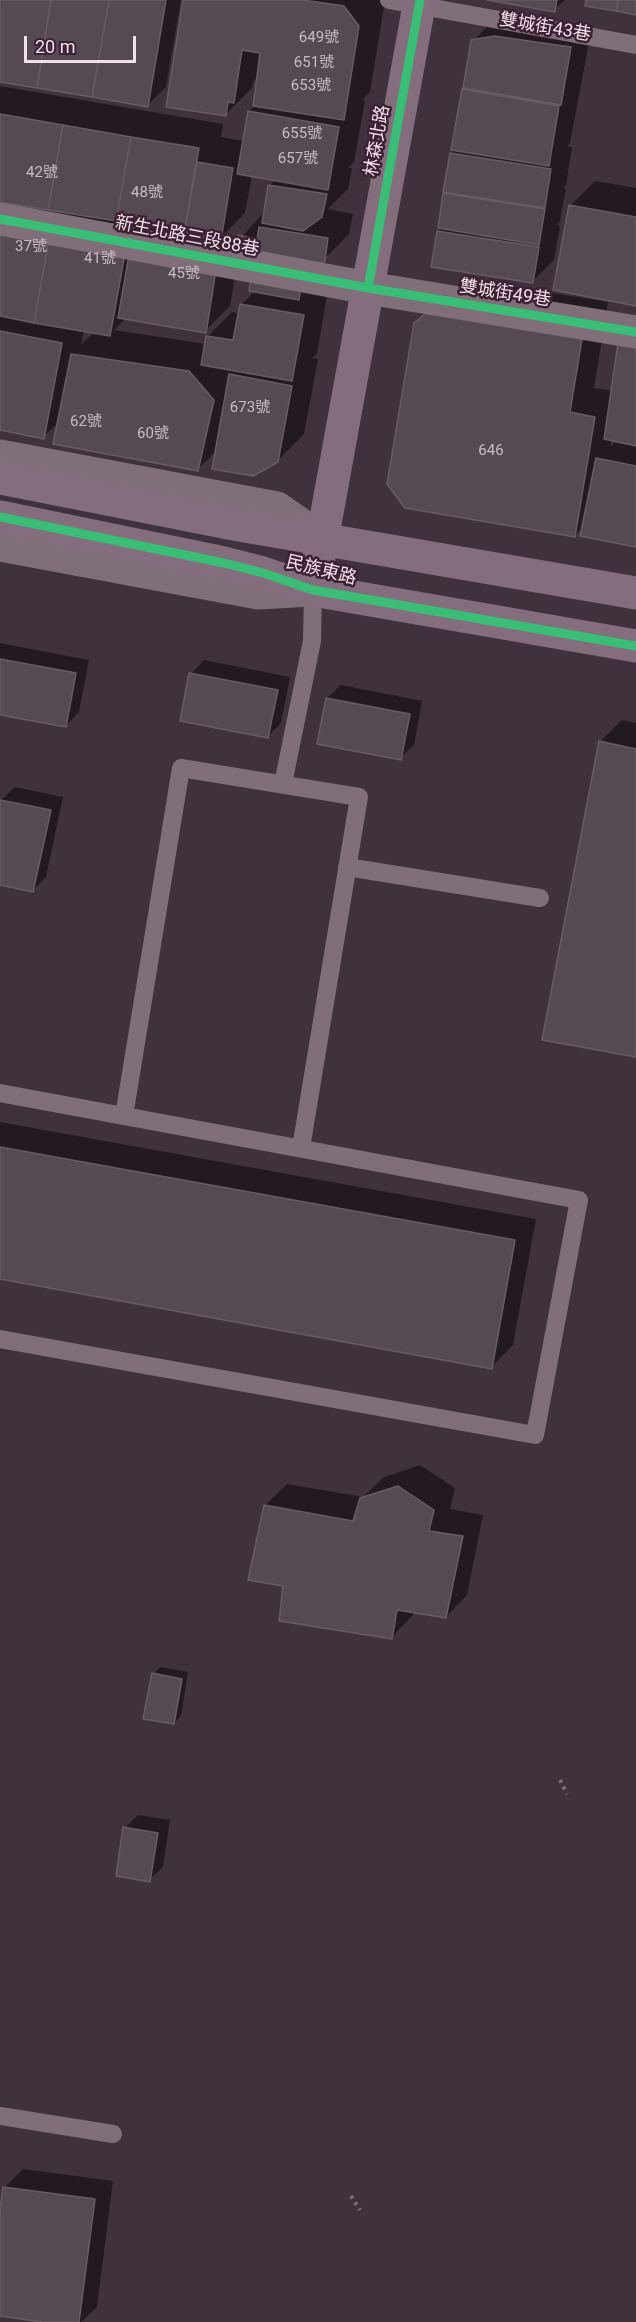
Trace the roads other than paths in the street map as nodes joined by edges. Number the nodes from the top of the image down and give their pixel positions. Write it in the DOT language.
graph roads {
  1 [pos="410,2"];
  2 [pos="636,45"];
  3 [pos="0,219"];
  4 [pos="368,288"];
  5 [pos="636,332"];
  6 [pos="0,456"];
  7 [pos="0,478"];
  8 [pos="0,518"];
  9 [pos="323,540"];
  10 [pos="0,545"];
  11 [pos="313,590"];
  12 [pos="636,593"];
  13 [pos="636,646"];
  14 [pos="283,784"];
  15 [pos="347,867"];
  16 [pos="540,898"];
  17 [pos="0,1093"];
  18 [pos="124,1116"];
  19 [pos="301,1148"];
  20 [pos="0,1339"];
  21 [pos="0,2116"];
  22 [pos="113,2134"];
  1 -- 2 [label="lane, 雙城街43巷"];
  1 -- 4 [label="street, 林森北路"];
  3 -- 4 [label="street, 新生北路三段88巷"];
  4 -- 5 [label="street, 雙城街49巷"];
  4 -- 9 [label="street, 林森北路"];
  6 -- 9 [label="street"];
  7 -- 9 [label="street, 民族東路"];
  8 -- 11 [label="street, 民族東路"];
  9 -- 11 [label="street, 林森北路"];
  9 -- 12 [label="street, 民族東路"];
  10 -- 11 [label="street"];
  11 -- 13 [label="street, 民族東路"];
  11 -- 14 [label="lane"];
  14 -- 15 [label="lane"];
  14 -- 18 [label="lane"];
  15 -- 16 [label="lane"];
  15 -- 19 [label="lane"];
  17 -- 18 [label="lane"];
  18 -- 19 [label="lane"];
  19 -- 20 [label="lane"];
  21 -- 22 [label="lane"];
}
